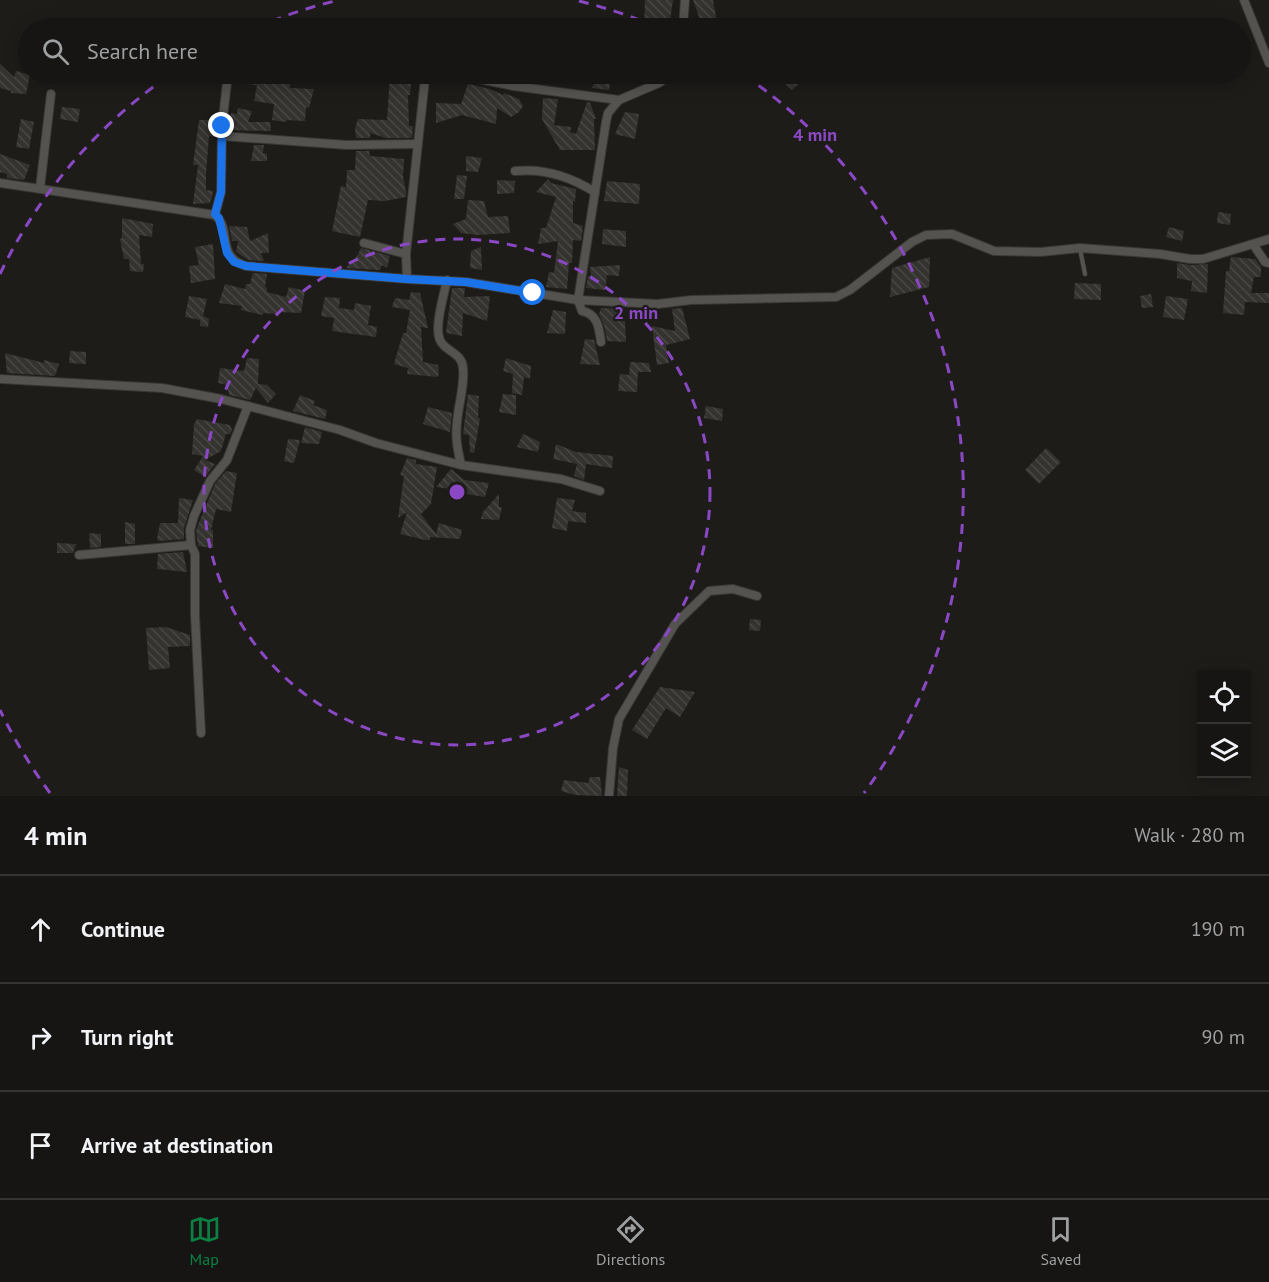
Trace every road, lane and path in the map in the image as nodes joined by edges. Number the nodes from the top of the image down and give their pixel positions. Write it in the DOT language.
graph roads {
  1 [pos="685,0"];
  2 [pos="1244,0"];
  3 [pos="684,18"];
  4 [pos="1269,63"];
  5 [pos="227,84"];
  6 [pos="424,84"];
  7 [pos="504,84"];
  8 [pos="656,84"];
  9 [pos="51,94"];
  10 [pos="619,100"];
  11 [pos="222,136"];
  12 [pos="418,144"];
  13 [pos="515,171"];
  14 [pos="0,183"];
  15 [pos="40,188"];
  16 [pos="595,192"];
  17 [pos="215,214"];
  18 [pos="1269,239"];
  19 [pos="364,243"];
  20 [pos="1254,244"];
  21 [pos="1080,249"];
  22 [pos="406,254"];
  23 [pos="1269,263"];
  24 [pos="1085,274"];
  25 [pos="407,279"];
  26 [pos="447,280"];
  27 [pos="578,300"];
  28 [pos="601,342"];
  29 [pos="0,379"];
  30 [pos="248,406"];
  31 [pos="461,465"];
  32 [pos="600,491"];
  33 [pos="191,544"];
  34 [pos="79,555"];
  35 [pos="757,596"];
  36 [pos="201,733"];
  37 [pos="609,796"];
  1 -- 3 [label="street"];
  2 -- 4 [label="street"];
  5 -- 11 [label="street"];
  6 -- 12 [label="street"];
  7 -- 10 [label="street"];
  8 -- 10 [label="street"];
  9 -- 15 [label="street"];
  10 -- 16 [label="street"];
  11 -- 12 [label="street"];
  11 -- 17 [label="street"];
  12 -- 22 [label="street"];
  13 -- 16 [label="street"];
  14 -- 15 [label="street"];
  15 -- 17 [label="street"];
  16 -- 27 [label="street"];
  17 -- 25 [label="street"];
  18 -- 20 [label="street"];
  19 -- 22 [label="street"];
  20 -- 21 [label="street"];
  20 -- 23 [label="street"];
  21 -- 24 [label="lane"];
  21 -- 27 [label="street"];
  22 -- 25 [label="street"];
  25 -- 26 [label="street"];
  26 -- 27 [label="street"];
  26 -- 31 [label="street"];
  27 -- 28 [label="street"];
  29 -- 30 [label="street"];
  30 -- 31 [label="street"];
  30 -- 33 [label="street"];
  31 -- 32 [label="street"];
  33 -- 34 [label="street"];
  33 -- 36 [label="street"];
  35 -- 37 [label="street"];
}
